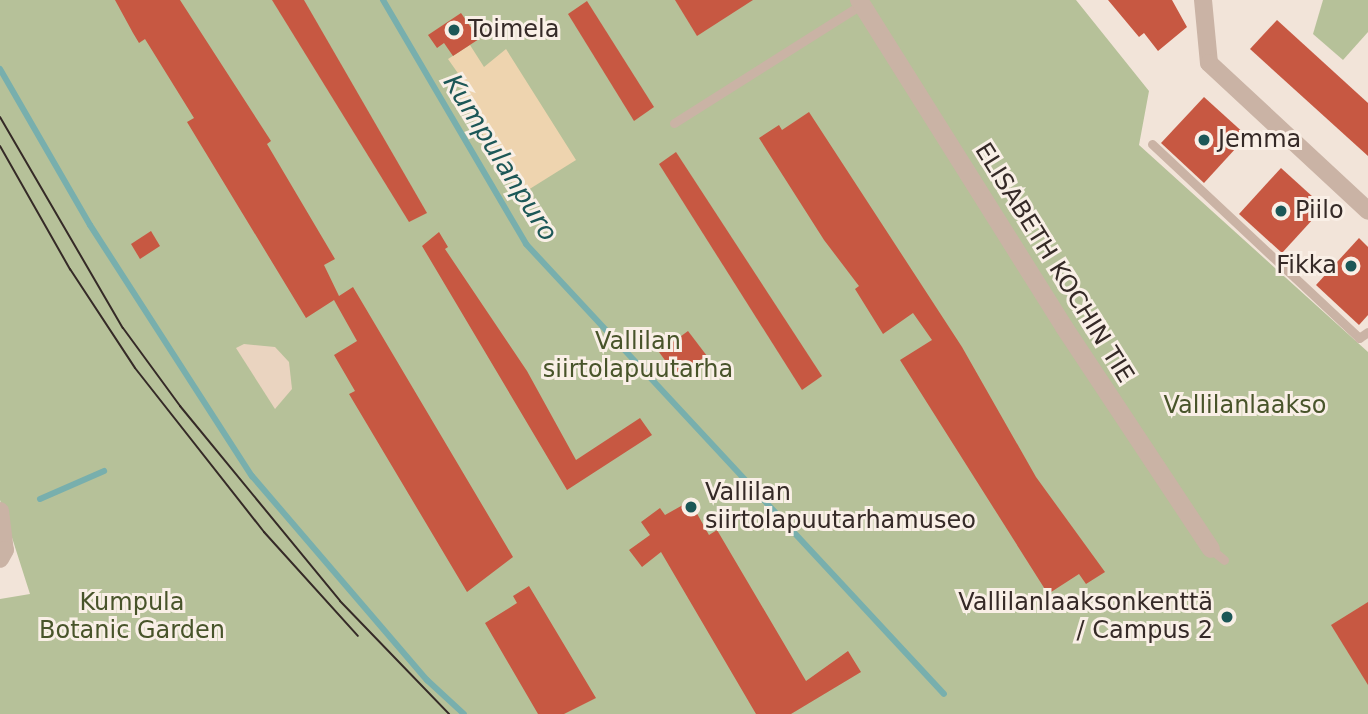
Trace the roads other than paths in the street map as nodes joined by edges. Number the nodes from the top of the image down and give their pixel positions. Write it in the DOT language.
graph roads {
  1 [pos="1203,0"];
  2 [pos="861,2"];
  3 [pos="674,123"];
  4 [pos="1152,144"];
  5 [pos="1368,211"];
  6 [pos="1368,332"];
  7 [pos="0,511"];
  8 [pos="1217,554"];
  9 [pos="0,559"];
  1 -- 5 [label="street"];
  2 -- 3 [label="lane"];
  2 -- 8 [label="street, ELISABETH KOCHIN TIE"];
  4 -- 6 [label="lane"];
  7 -- 9 [label="street"];
}
